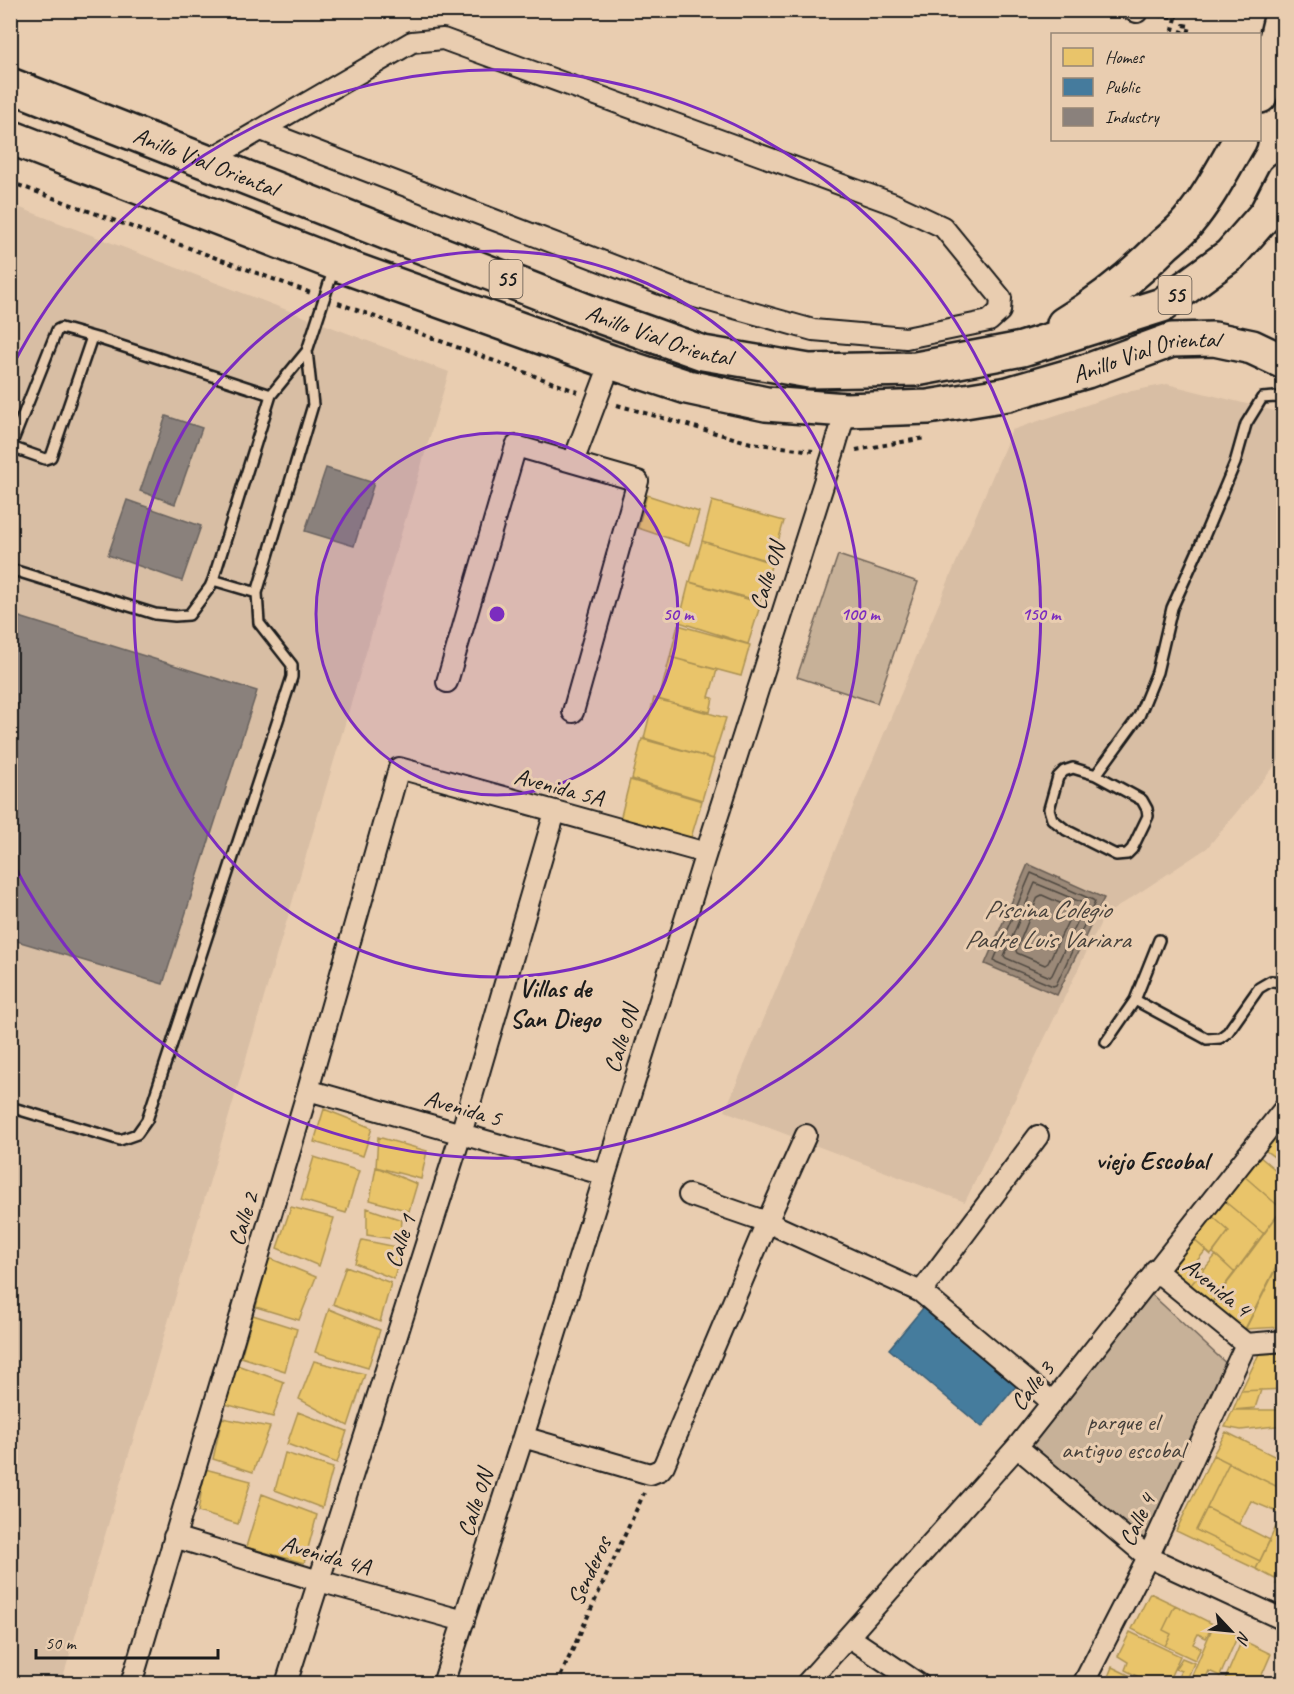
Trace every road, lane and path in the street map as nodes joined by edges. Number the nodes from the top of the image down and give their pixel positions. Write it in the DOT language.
graph roads {
  1 [pos="1283,10"];
  2 [pos="1135,11"];
  3 [pos="1172,33"];
  4 [pos="1181,33"];
  5 [pos="1188,33"];
  6 [pos="10,85"];
  7 [pos="1261,94"];
  8 [pos="261,130"];
  9 [pos="10,137"];
  10 [pos="1239,141"];
  11 [pos="207,161"];
  12 [pos="1284,179"];
  13 [pos="10,182"];
  14 [pos="335,263"];
  15 [pos="325,298"];
  16 [pos="92,337"];
  17 [pos="1022,349"];
  18 [pos="307,351"];
  19 [pos="611,362"];
  20 [pos="1284,362"];
  21 [pos="271,395"];
  22 [pos="597,399"];
  23 [pos="1284,399"];
  24 [pos="846,410"];
  25 [pos="833,454"];
  26 [pos="573,462"];
  27 [pos="10,569"];
  28 [pos="213,579"];
  29 [pos="256,593"];
  30 [pos="447,682"];
  31 [pos="573,712"];
  32 [pos="399,768"];
  33 [pos="1096,775"];
  34 [pos="555,812"];
  35 [pos="706,853"];
  36 [pos="1159,940"];
  37 [pos="1284,982"];
  38 [pos="1135,1000"];
  39 [pos="1107,1042"];
  40 [pos="308,1090"];
  41 [pos="10,1107"];
  42 [pos="1284,1109"];
  43 [pos="461,1134"];
  44 [pos="806,1135"];
  45 [pos="1038,1136"];
  46 [pos="605,1174"];
  47 [pos="689,1195"];
  48 [pos="767,1222"];
  49 [pos="1155,1270"];
  50 [pos="921,1292"];
  51 [pos="1284,1341"];
  52 [pos="1246,1344"];
  53 [pos="1052,1402"];
  54 [pos="523,1437"];
  55 [pos="1017,1447"];
  56 [pos="654,1474"];
  57 [pos="174,1537"];
  58 [pos="1148,1557"];
  59 [pos="320,1581"];
  60 [pos="1284,1620"];
  61 [pos="465,1621"];
  62 [pos="849,1637"];
  63 [pos="131,1683"];
  64 [pos="286,1683"];
  65 [pos="443,1683"];
  66 [pos="557,1683"];
  67 [pos="807,1683"];
  68 [pos="919,1683"];
  69 [pos="1083,1683"];
  1 -- 7 [label="highway"];
  2 -- 3 [label="path"];
  4 -- 5 [label="path"];
  6 -- 11 [label="highway, Anillo Vial Oriental / 55"];
  8 -- 8 [label="street"];
  8 -- 11 [label="street"];
  9 -- 14 [label="highway, Anillo Vial Oriental / 55"];
  10 -- 17 [label="highway"];
  11 -- 17 [label="highway, Anillo Vial Oriental / 55"];
  12 -- 17 [label="highway, Anillo Vial Oriental / 55"];
  13 -- 15 [label="path"];
  14 -- 15 [label="lane"];
  14 -- 19 [label="highway, Anillo Vial Oriental / 55"];
  15 -- 18 [label="lane"];
  15 -- 22 [label="path"];
  16 -- 16 [label="lane"];
  16 -- 21 [label="lane"];
  18 -- 21 [label="lane"];
  18 -- 29 [label="lane"];
  19 -- 22 [label="street"];
  19 -- 24 [label="highway, Anillo Vial Oriental / 55"];
  20 -- 24 [label="highway, Anillo Vial Oriental / 55"];
  21 -- 28 [label="lane"];
  22 -- 25 [label="path"];
  22 -- 26 [label="street"];
  23 -- 33 [label="lane"];
  24 -- 25 [label="street, Calle 0N"];
  25 -- 35 [label="street, Calle 0N"];
  26 -- 30 [label="street"];
  26 -- 31 [label="street"];
  27 -- 28 [label="lane"];
  28 -- 29 [label="lane"];
  29 -- 41 [label="lane"];
  32 -- 34 [label="street, Avenida 5A"];
  32 -- 40 [label="street, Calle 2"];
  33 -- 33 [label="lane"];
  34 -- 35 [label="street, Avenida 5A"];
  34 -- 43 [label="street, Calle 1"];
  35 -- 46 [label="street, Calle 0N"];
  36 -- 38 [label="lane"];
  37 -- 38 [label="lane"];
  38 -- 39 [label="lane"];
  40 -- 43 [label="street, Avenida 5"];
  40 -- 57 [label="street, Calle 2"];
  42 -- 49 [label="street, Calle 3"];
  43 -- 46 [label="street, Avenida 5"];
  43 -- 59 [label="street, Calle 1"];
  44 -- 48 [label="street"];
  45 -- 50 [label="street"];
  46 -- 54 [label="street, Calle 0N"];
  47 -- 48 [label="street"];
  48 -- 50 [label="street"];
  48 -- 56 [label="street"];
  49 -- 52 [label="street, Avenida 4"];
  49 -- 53 [label="street, Calle 3"];
  50 -- 53 [label="street"];
  51 -- 52 [label="street, Avenida 4"];
  52 -- 58 [label="street, Calle 4"];
  53 -- 55 [label="street, Calle 3"];
  54 -- 56 [label="street"];
  54 -- 61 [label="street, Calle 0N"];
  55 -- 58 [label="street"];
  55 -- 62 [label="street, Calle 3"];
  56 -- 66 [label="path, Senderos"];
  57 -- 59 [label="street, Avenida 4A"];
  57 -- 63 [label="street, Calle 2"];
  58 -- 60 [label="street"];
  58 -- 69 [label="street, Calle 4"];
  59 -- 61 [label="street, Avenida 4A"];
  59 -- 64 [label="street, Calle 1"];
  61 -- 65 [label="street, Calle 0N"];
  62 -- 67 [label="street, Calle 3"];
  62 -- 68 [label="street"];
}
